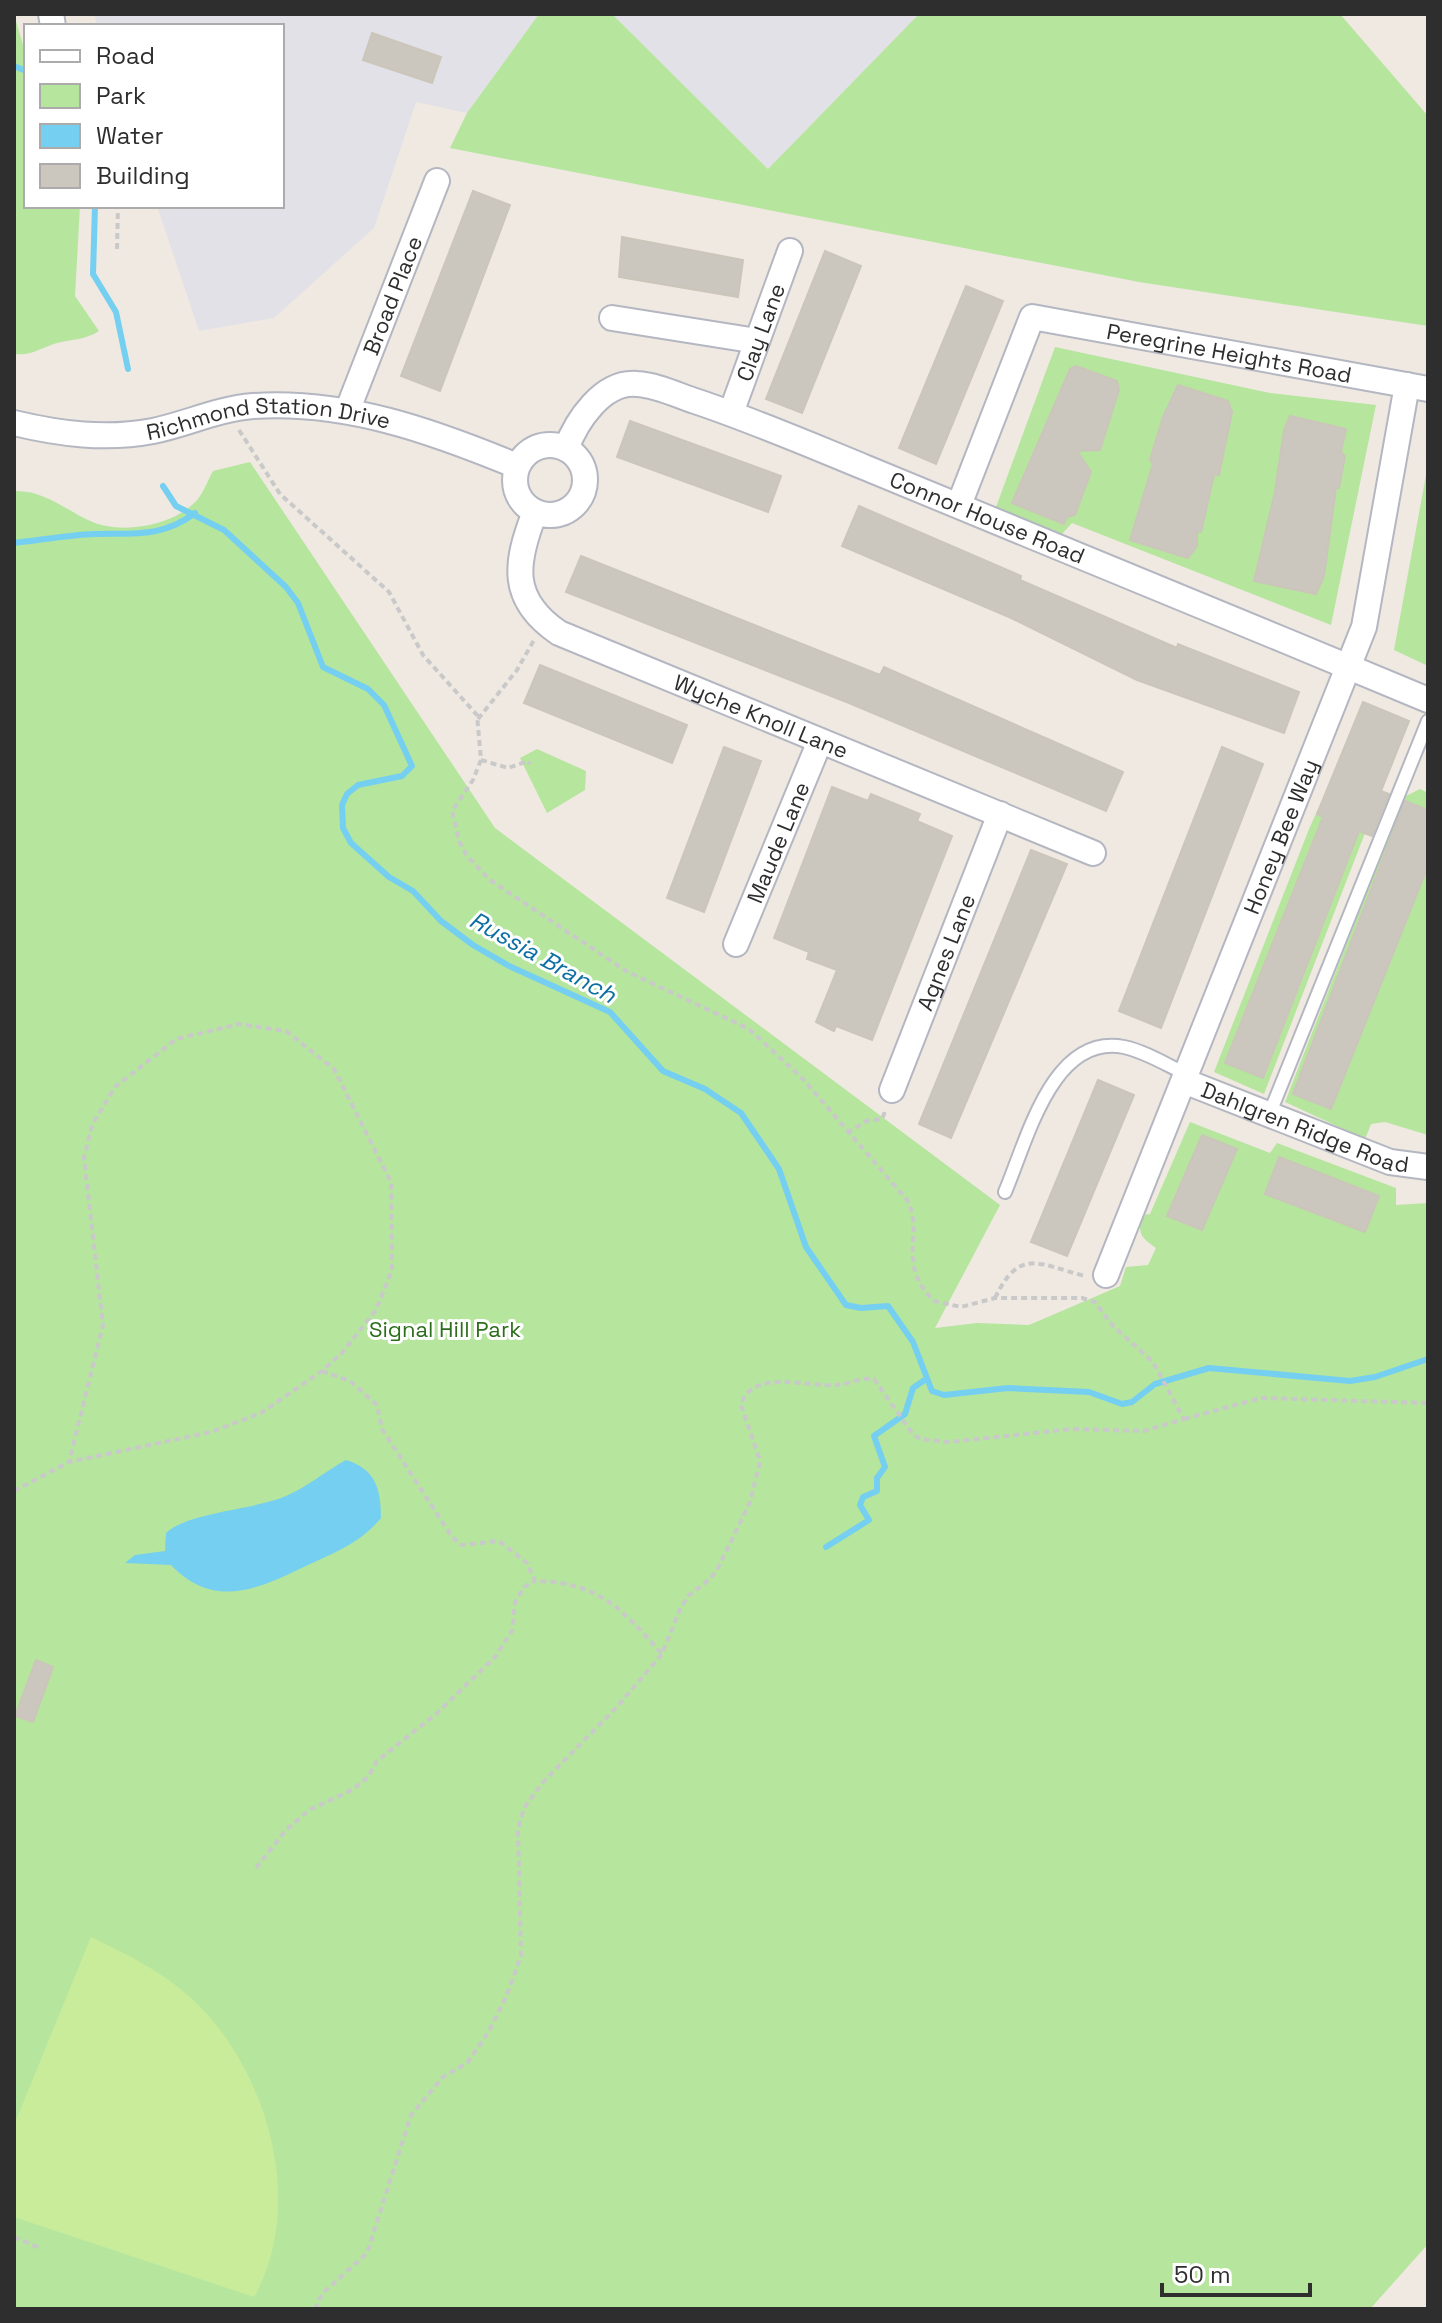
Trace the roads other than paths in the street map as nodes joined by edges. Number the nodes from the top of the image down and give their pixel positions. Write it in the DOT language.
graph roads {
  1 [pos="437,181"];
  2 [pos="790,251"];
  3 [pos="612,318"];
  4 [pos="757,341"];
  5 [pos="1418,387"];
  6 [pos="348,409"];
  7 [pos="731,413"];
  8 [pos="14,423"];
  9 [pos="566,449"];
  10 [pos="517,466"];
  11 [pos="959,505"];
  12 [pos="535,512"];
  13 [pos="1348,667"];
  14 [pos="1428,700"];
  15 [pos="1428,721"];
  16 [pos="820,741"];
  17 [pos="1000,814"];
  18 [pos="1093,853"];
  19 [pos="736,944"];
  20 [pos="1185,1078"];
  21 [pos="892,1090"];
  22 [pos="1269,1115"];
  23 [pos="1428,1167"];
  24 [pos="1005,1192"];
  25 [pos="1097,1276"];
  1 -- 6 [label="street, Broad Place"];
  2 -- 4 [label="street, Clay Lane"];
  3 -- 4 [label="street"];
  4 -- 7 [label="street, Clay Lane"];
  5 -- 11 [label="street, Peregrine Heights Road"];
  5 -- 13 [label="street, Honey Bee Way"];
  6 -- 8 [label="street, Richmond Station Drive"];
  6 -- 10 [label="street, Richmond Station Drive"];
  7 -- 9 [label="street, Connor House Road"];
  7 -- 11 [label="street, Connor House Road"];
  9 -- 10 [label="street"];
  9 -- 12 [label="street"];
  10 -- 12 [label="street"];
  11 -- 13 [label="street, Connor House Road"];
  12 -- 16 [label="street, Wyche Knoll Lane"];
  13 -- 14 [label="street, Connor House Road"];
  13 -- 20 [label="street, Honey Bee Way"];
  15 -- 22 [label="lane"];
  16 -- 17 [label="street, Wyche Knoll Lane"];
  16 -- 19 [label="street, Maude Lane"];
  17 -- 18 [label="street, Wyche Knoll Lane"];
  17 -- 21 [label="street, Agnes Lane"];
  20 -- 22 [label="street, Dahlgren Ridge Road"];
  20 -- 24 [label="lane"];
  20 -- 25 [label="street, Honey Bee Way"];
  22 -- 23 [label="street, Dahlgren Ridge Road"];
}
